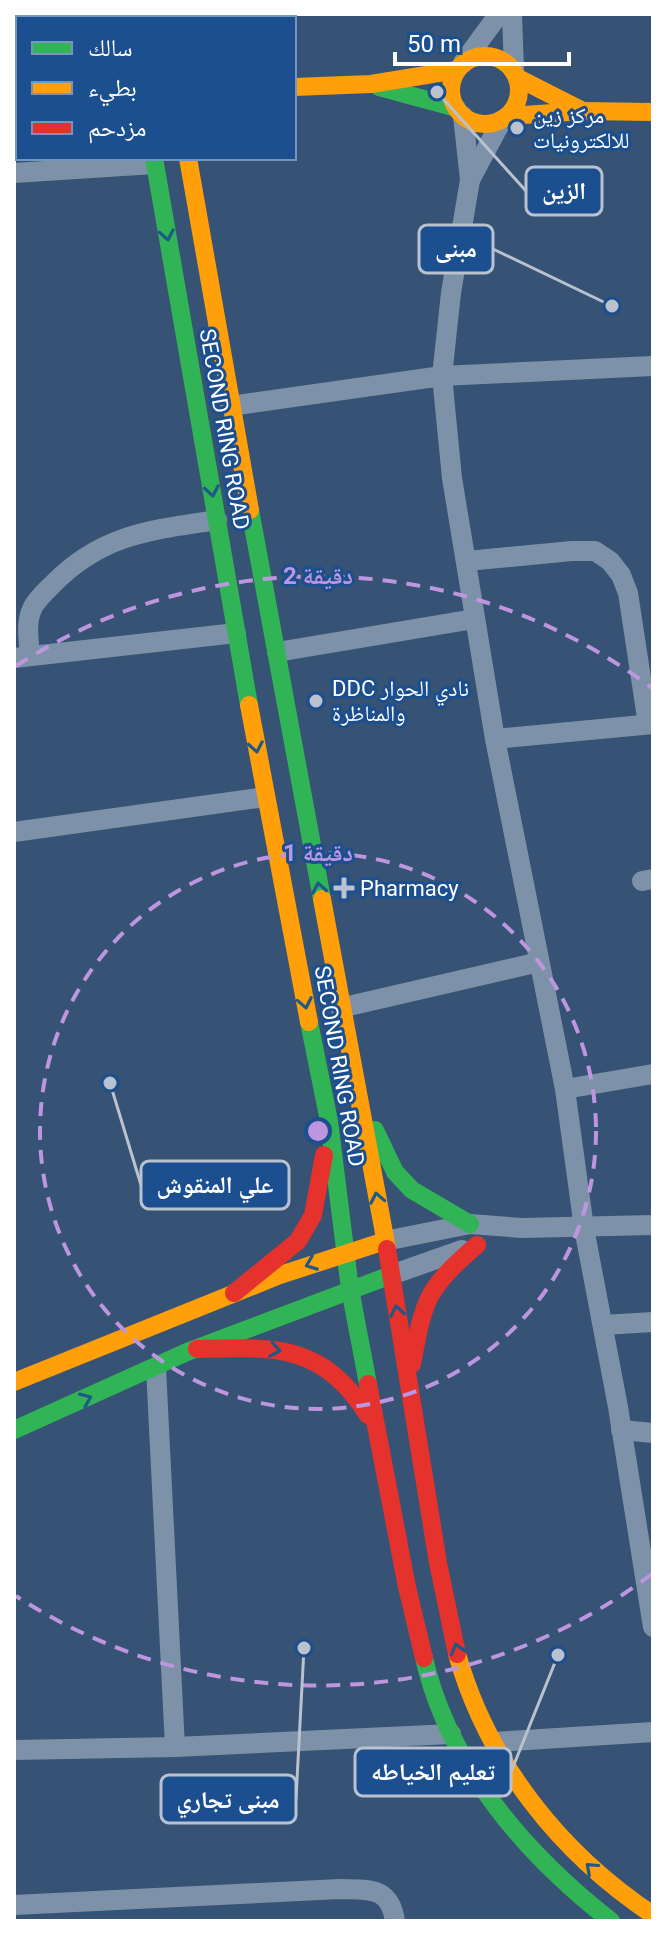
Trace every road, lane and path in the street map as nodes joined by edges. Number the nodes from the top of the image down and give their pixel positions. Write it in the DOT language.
graph roads {
  1 [pos="499,14"];
  2 [pos="512,14"];
  3 [pos="460,67"];
  4 [pos="516,75"];
  5 [pos="371,84"];
  6 [pos="296,87"];
  7 [pos="583,111"];
  8 [pos="460,112"];
  9 [pos="653,112"];
  10 [pos="505,118"];
  11 [pos="188,160"];
  12 [pos="154,161"];
  13 [pos="14,173"];
  14 [pos="470,180"];
  15 [pos="653,366"];
  16 [pos="442,376"];
  17 [pos="230,406"];
  18 [pos="217,520"];
  19 [pos="467,561"];
  20 [pos="474,619"];
  21 [pos="236,633"];
  22 [pos="277,652"];
  23 [pos="22,657"];
  24 [pos="650,724"];
  25 [pos="495,739"];
  26 [pos="265,797"];
  27 [pos="14,832"];
  28 [pos="539,962"];
  29 [pos="340,1008"];
  30 [pos="653,1074"];
  31 [pos="565,1089"];
  32 [pos="356,1092"];
  33 [pos="329,1121"];
  34 [pos="470,1224"];
  35 [pos="653,1225"];
  36 [pos="522,1228"];
  37 [pos="584,1228"];
  38 [pos="385,1241"];
  39 [pos="477,1245"];
  40 [pos="345,1251"];
  41 [pos="391,1275"];
  42 [pos="350,1289"];
  43 [pos="234,1293"];
  44 [pos="653,1322"];
  45 [pos="603,1325"];
  46 [pos="197,1349"];
  47 [pos="156,1368"];
  48 [pos="409,1381"];
  49 [pos="14,1382"];
  50 [pos="14,1430"];
  51 [pos="621,1430"];
  52 [pos="653,1433"];
  53 [pos="379,1436"];
  54 [pos="653,1627"];
  55 [pos="653,1732"];
  56 [pos="451,1734"];
  57 [pos="494,1742"];
  58 [pos="175,1747"];
  59 [pos="14,1750"];
  60 [pos="14,1905"];
  61 [pos="653,1915"];
  62 [pos="395,1921"];
  63 [pos="611,1921"];
  1 -- 3 [label="street"];
  2 -- 4 [label="street"];
  3 -- 4 [label="main road"];
  3 -- 5 [label="main road"];
  3 -- 8 [label="main road"];
  4 -- 7 [label="main road"];
  4 -- 10 [label="main road"];
  5 -- 6 [label="main road"];
  5 -- 8 [label="main road"];
  7 -- 9 [label="main road"];
  7 -- 10 [label="main road"];
  8 -- 10 [label="main road"];
  8 -- 14 [label="street"];
  10 -- 14 [label="street"];
  11 -- 17 [label="main road, SECOND RING ROAD"];
  12 -- 13 [label="street"];
  12 -- 18 [label="main road, SECOND RING ROAD, one-way"];
  14 -- 16 [label="street"];
  15 -- 16 [label="street"];
  16 -- 17 [label="street"];
  16 -- 19 [label="street"];
  17 -- 22 [label="main road, SECOND RING ROAD"];
  18 -- 21 [label="main road, SECOND RING ROAD"];
  18 -- 23 [label="street"];
  19 -- 20 [label="street"];
  19 -- 24 [label="street"];
  20 -- 22 [label="street"];
  20 -- 25 [label="street"];
  21 -- 23 [label="street"];
  21 -- 26 [label="main road, SECOND RING ROAD, one-way"];
  29 -- 22 [label="main road, SECOND RING ROAD, one-way"];
  24 -- 25 [label="street"];
  25 -- 28 [label="street"];
  26 -- 27 [label="street"];
  26 -- 33 [label="main road, SECOND RING ROAD, one-way"];
  28 -- 29 [label="street"];
  28 -- 31 [label="street"];
  29 -- 32 [label="main road, SECOND RING ROAD"];
  30 -- 31 [label="street"];
  31 -- 37 [label="street"];
  32 -- 34 [label="main road"];
  38 -- 32 [label="main road, SECOND RING ROAD, one-way"];
  33 -- 40 [label="main road, SECOND RING ROAD"];
  33 -- 43 [label="main road"];
  34 -- 36 [label="street"];
  34 -- 38 [label="street"];
  35 -- 37 [label="street"];
  36 -- 37 [label="street"];
  36 -- 39 [label="street"];
  37 -- 45 [label="street"];
  38 -- 40 [label="main road"];
  38 -- 41 [label="main road, SECOND RING ROAD"];
  39 -- 41 [label="street"];
  39 -- 48 [label="main road"];
  40 -- 42 [label="main road, SECOND RING ROAD"];
  40 -- 43 [label="main road, one-way"];
  41 -- 42 [label="main road"];
  48 -- 41 [label="main road, SECOND RING ROAD, one-way"];
  42 -- 46 [label="main road"];
  42 -- 53 [label="main road, SECOND RING ROAD"];
  43 -- 49 [label="main road"];
  44 -- 45 [label="street"];
  45 -- 51 [label="street"];
  46 -- 47 [label="main road"];
  46 -- 53 [label="main road, one-way"];
  50 -- 47 [label="main road, one-way"];
  47 -- 58 [label="street"];
  57 -- 48 [label="main road, SECOND RING ROAD, one-way"];
  51 -- 52 [label="street"];
  51 -- 54 [label="street"];
  53 -- 56 [label="main road, SECOND RING ROAD"];
  55 -- 57 [label="street"];
  56 -- 58 [label="street"];
  56 -- 63 [label="main road, SECOND RING ROAD"];
  61 -- 57 [label="main road, SECOND RING ROAD, one-way"];
  58 -- 59 [label="street"];
  60 -- 62 [label="street"];
}
